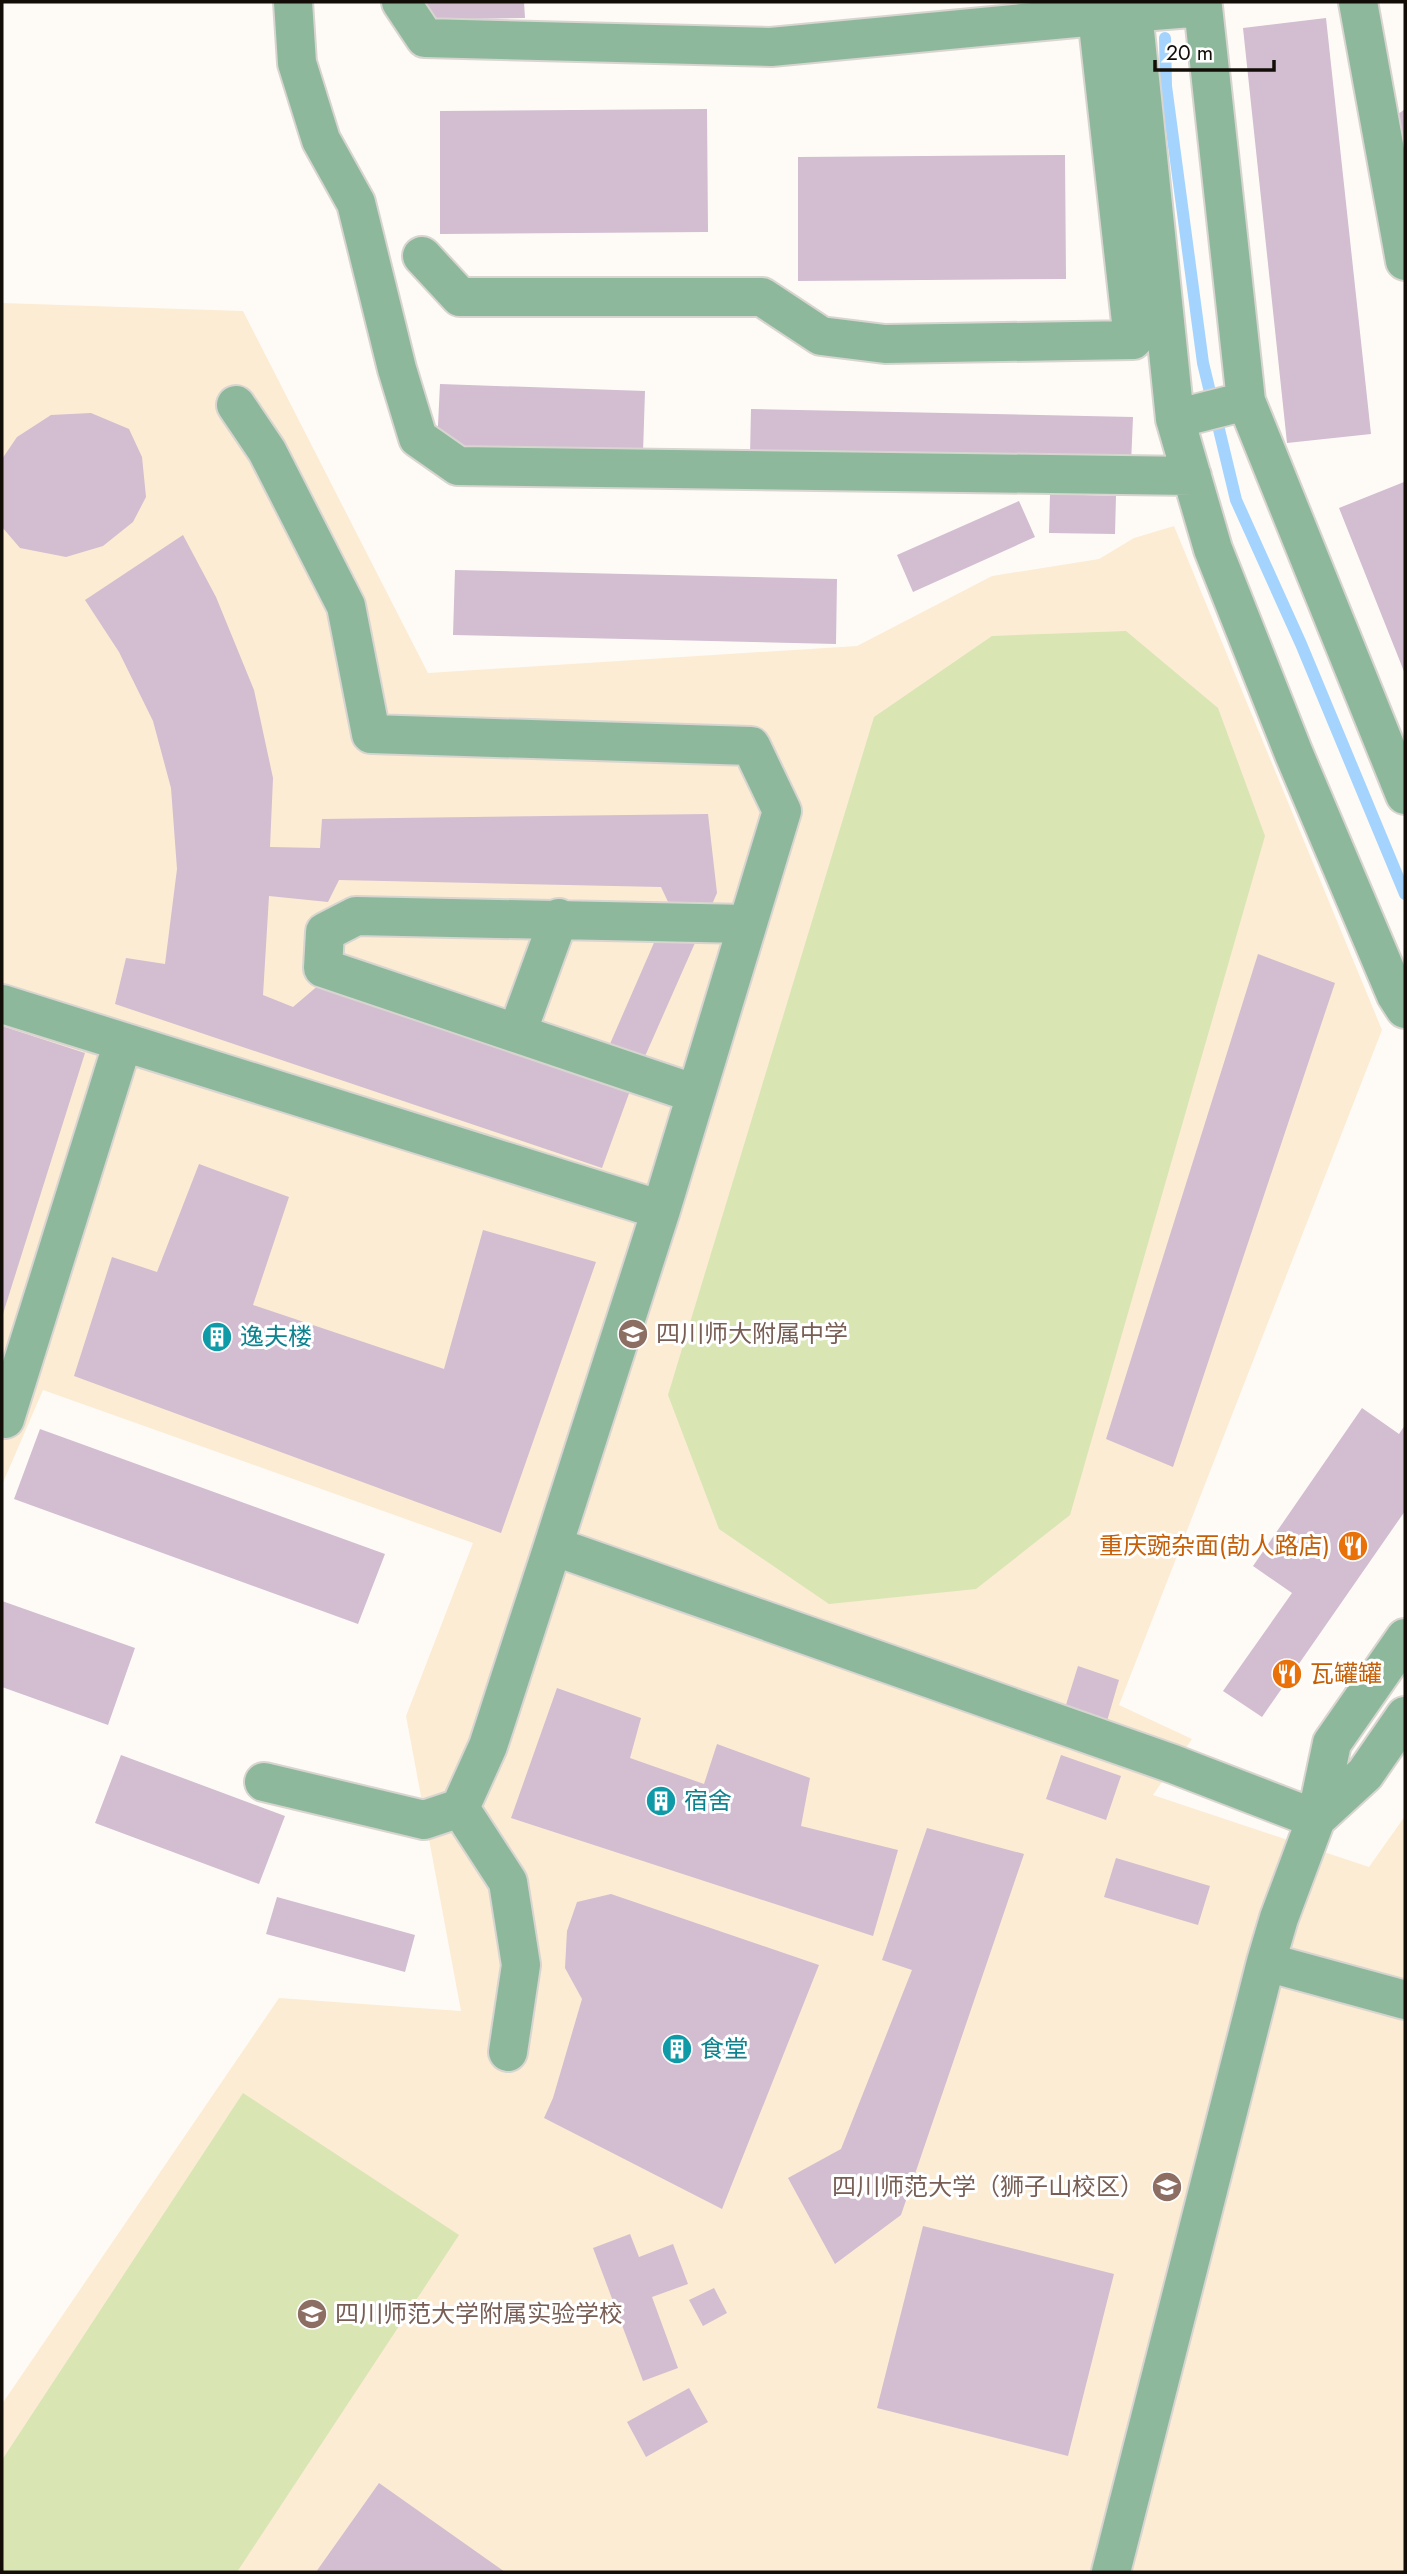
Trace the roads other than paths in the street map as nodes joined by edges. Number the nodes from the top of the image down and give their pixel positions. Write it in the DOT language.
graph roads {
  1 [pos="293,2"];
  2 [pos="401,2"];
  3 [pos="1358,2"];
  4 [pos="1203,4"];
  5 [pos="1120,10"];
  6 [pos="422,256"];
  7 [pos="1405,261"];
  8 [pos="1246,401"];
  9 [pos="236,405"];
  10 [pos="1175,419"];
  11 [pos="1192,476"];
  12 [pos="1405,795"];
  13 [pos="559,918"];
  14 [pos="747,924"];
  15 [pos="2,1004"];
  16 [pos="1405,1009"];
  17 [pos="517,1033"];
  18 [pos="123,1042"];
  19 [pos="696,1094"];
  20 [pos="661,1210"];
  21 [pos="5,1419"];
  22 [pos="553,1546"];
  23 [pos="1405,1638"];
  24 [pos="1405,1716"];
  25 [pos="264,1782"];
  26 [pos="460,1808"];
  27 [pos="1316,1819"];
  28 [pos="1266,1962"];
  29 [pos="1405,2000"];
  30 [pos="508,2052"];
  31 [pos="1111,2572"];
  1 -- 11 [label="street"];
  2 -- 5 [label="street"];
  3 -- 7 [label="street"];
  4 -- 5 [label="street"];
  4 -- 8 [label="street"];
  5 -- 6 [label="street"];
  5 -- 10 [label="street"];
  8 -- 10 [label="street"];
  8 -- 12 [label="street"];
  9 -- 14 [label="street"];
  10 -- 11 [label="street"];
  11 -- 16 [label="street"];
  13 -- 14 [label="street"];
  13 -- 17 [label="street"];
  13 -- 17 [label="street"];
  14 -- 19 [label="street"];
  15 -- 18 [label="street"];
  17 -- 19 [label="street"];
  18 -- 20 [label="street"];
  18 -- 21 [label="street"];
  19 -- 20 [label="street"];
  20 -- 22 [label="street"];
  22 -- 26 [label="street"];
  22 -- 27 [label="street"];
  23 -- 27 [label="street"];
  24 -- 27 [label="street"];
  25 -- 26 [label="street"];
  26 -- 30 [label="street"];
  27 -- 28 [label="street"];
  28 -- 29 [label="street"];
  28 -- 31 [label="street"];
}
